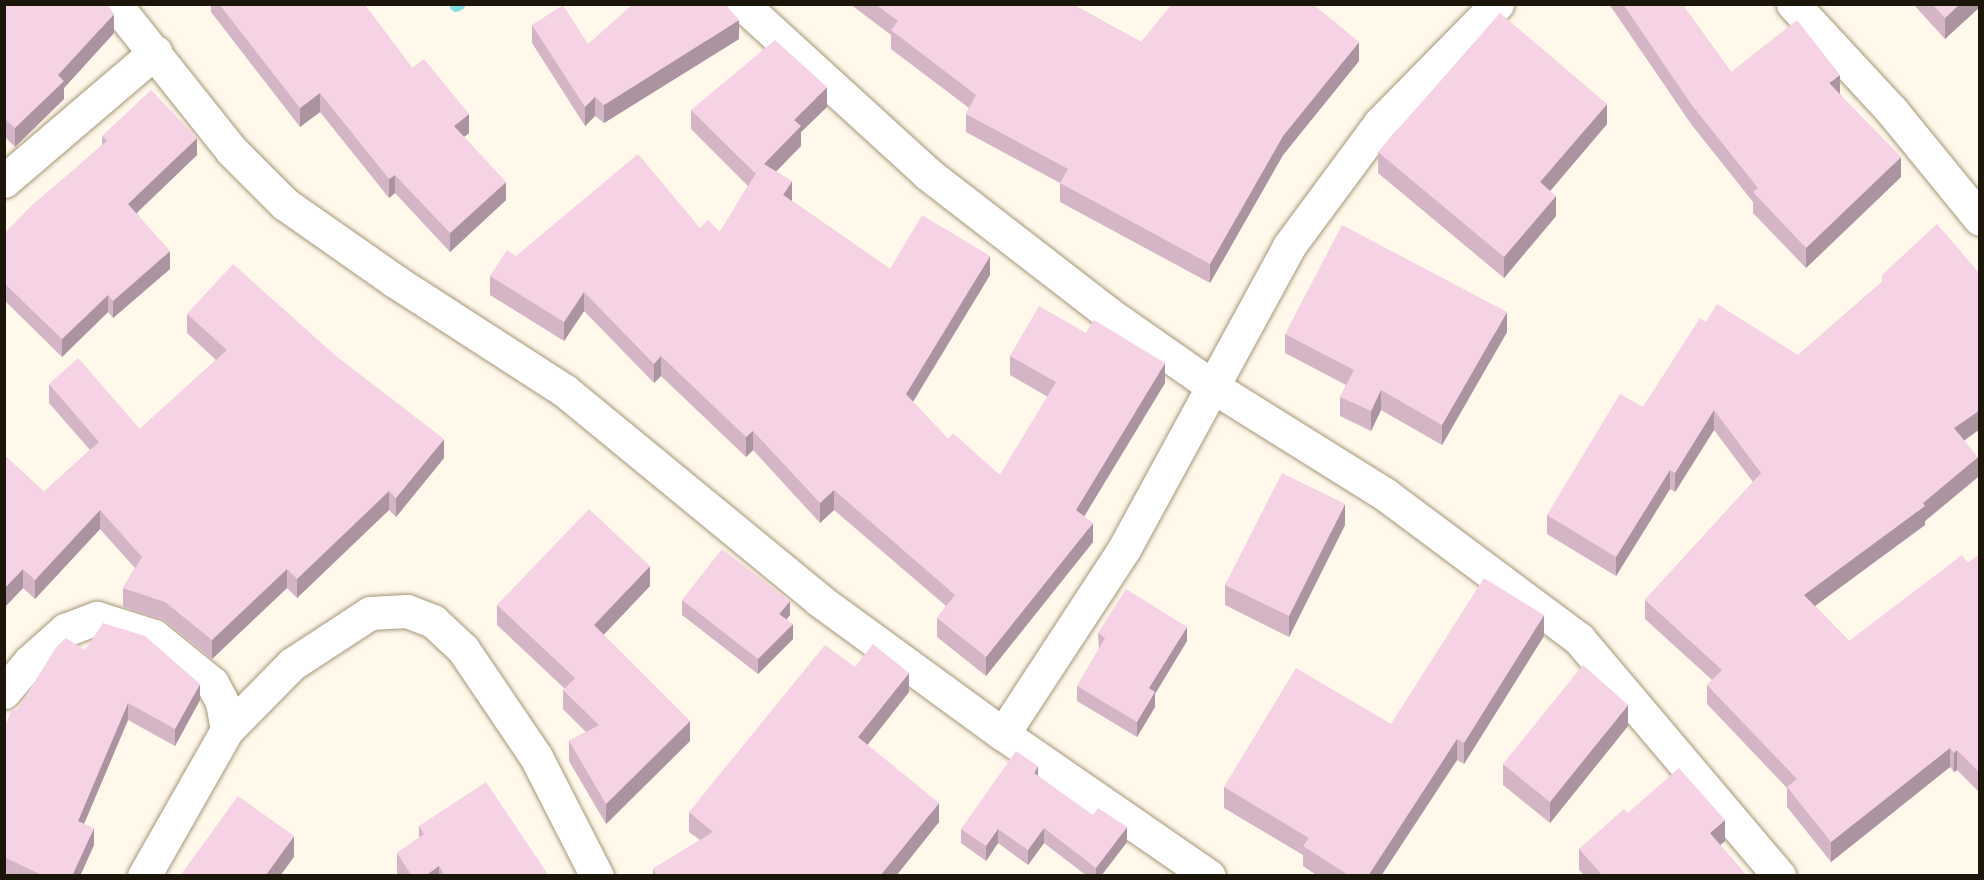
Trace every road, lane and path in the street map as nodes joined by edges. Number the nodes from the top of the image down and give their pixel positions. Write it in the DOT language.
graph roads {
  1 [pos="115,4"];
  2 [pos="742,4"];
  3 [pos="1497,4"];
  4 [pos="1793,4"];
  5 [pos="156,52"];
  6 [pos="4,181"];
  7 [pos="1980,219"];
  8 [pos="1215,388"];
  9 [pos="4,692"];
  10 [pos="227,730"];
  11 [pos="1003,734"];
  12 [pos="144,876"];
  13 [pos="597,876"];
  14 [pos="1209,876"];
  15 [pos="1779,876"];
  1 -- 5 [label="street"];
  2 -- 8 [label="street"];
  3 -- 8 [label="street"];
  4 -- 7 [label="street"];
  5 -- 6 [label="street"];
  5 -- 11 [label="street"];
  8 -- 11 [label="street"];
  8 -- 15 [label="street"];
  9 -- 10 [label="street"];
  10 -- 12 [label="street"];
  10 -- 13 [label="street"];
  11 -- 14 [label="street"];
}
